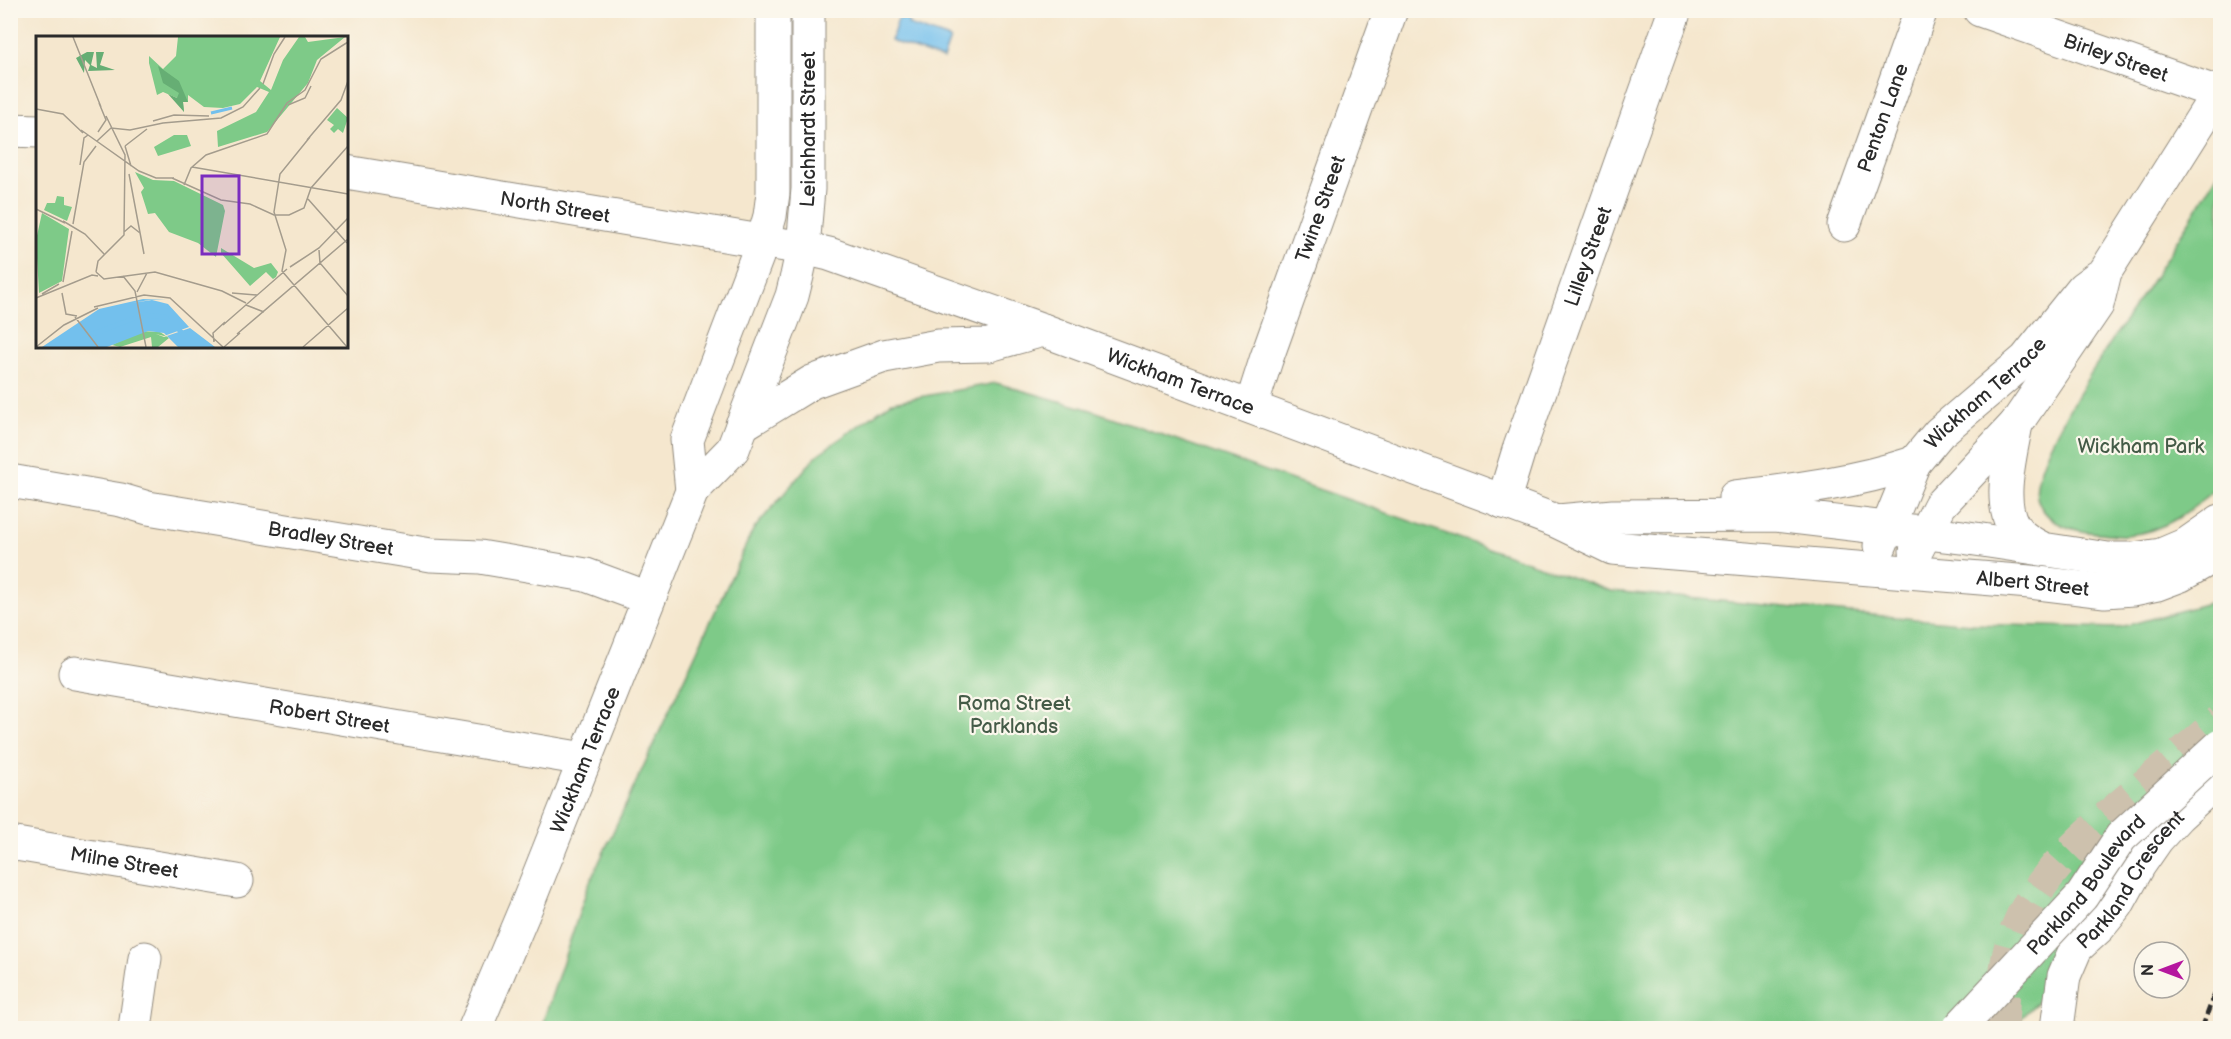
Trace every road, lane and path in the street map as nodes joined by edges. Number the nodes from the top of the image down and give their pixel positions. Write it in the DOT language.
graph roads {
  1 [pos="773,10"];
  2 [pos="808,10"];
  3 [pos="1391,10"];
  4 [pos="1675,10"];
  5 [pos="1921,10"];
  6 [pos="1980,10"];
  7 [pos="2219,92"];
  8 [pos="10,130"];
  9 [pos="36,131"];
  10 [pos="348,172"];
  11 [pos="1844,225"];
  12 [pos="763,241"];
  13 [pos="803,248"];
  14 [pos="2105,272"];
  15 [pos="1043,330"];
  16 [pos="1251,407"];
  17 [pos="2016,424"];
  18 [pos="742,425"];
  19 [pos="1914,463"];
  20 [pos="10,481"];
  21 [pos="692,491"];
  22 [pos="1503,502"];
  23 [pos="1689,514"];
  24 [pos="1556,521"];
  25 [pos="2220,521"];
  26 [pos="1887,528"];
  27 [pos="1925,533"];
  28 [pos="2220,547"];
  29 [pos="2041,548"];
  30 [pos="1833,566"];
  31 [pos="1871,569"];
  32 [pos="1905,572"];
  33 [pos="648,598"];
  34 [pos="75,673"];
  35 [pos="2220,746"];
  36 [pos="584,759"];
  37 [pos="2220,778"];
  38 [pos="10,843"];
  39 [pos="237,881"];
  40 [pos="145,957"];
  41 [pos="135,1029"];
  42 [pos="475,1029"];
  43 [pos="1959,1029"];
  44 [pos="2057,1029"];
  1 -- 12 [label="street, Leichhardt Street"];
  2 -- 13 [label="street, Leichhardt Street"];
  3 -- 16 [label="street, Twine Street"];
  4 -- 22 [label="street, Lilley Street"];
  5 -- 11 [label="street, Penton Lane"];
  6 -- 7 [label="street, Birley Street"];
  7 -- 14 [label="street, Wickham Terrace"];
  8 -- 9 [label="street"];
  10 -- 12 [label="street, North Street"];
  12 -- 13 [label="street, Wickham Terrace"];
  12 -- 21 [label="street, Wickham Terrace"];
  13 -- 15 [label="street, Wickham Terrace"];
  13 -- 18 [label="street, Wickham Terrace"];
  14 -- 17 [label="street, Wickham Terrace"];
  14 -- 19 [label="street, Wickham Terrace"];
  15 -- 16 [label="street, Wickham Terrace"];
  15 -- 18 [label="street"];
  16 -- 22 [label="street, Wickham Terrace"];
  17 -- 27 [label="street, Wickham Terrace"];
  17 -- 29 [label="street"];
  18 -- 21 [label="street, Wickham Terrace"];
  19 -- 23 [label="street"];
  19 -- 26 [label="street, Wickham Terrace"];
  20 -- 33 [label="street, Bradley Street"];
  21 -- 33 [label="street, Wickham Terrace"];
  22 -- 24 [label="street, Wickham Terrace"];
  23 -- 24 [label="street, Wickham Terrace"];
  23 -- 26 [label="street, Wickham Terrace"];
  24 -- 30 [label="street, Wickham Terrace"];
  25 -- 29 [label="street, Albert Street"];
  26 -- 27 [label="street, Wickham Terrace"];
  26 -- 31 [label="street, Wickham Terrace"];
  27 -- 29 [label="street, Albert Street"];
  27 -- 32 [label="street, Wickham Terrace"];
  28 -- 32 [label="street, Albert Street"];
  30 -- 31 [label="street, Albert Street"];
  31 -- 32 [label="street, Albert Street"];
  33 -- 36 [label="street, Wickham Terrace"];
  34 -- 36 [label="street, Robert Street"];
  35 -- 43 [label="street, Parkland Boulevard, bridge"];
  36 -- 42 [label="street, Wickham Terrace"];
  37 -- 44 [label="street, Parkland Crescent"];
  38 -- 39 [label="street, Milne Street"];
  40 -- 41 [label="street"];
}
